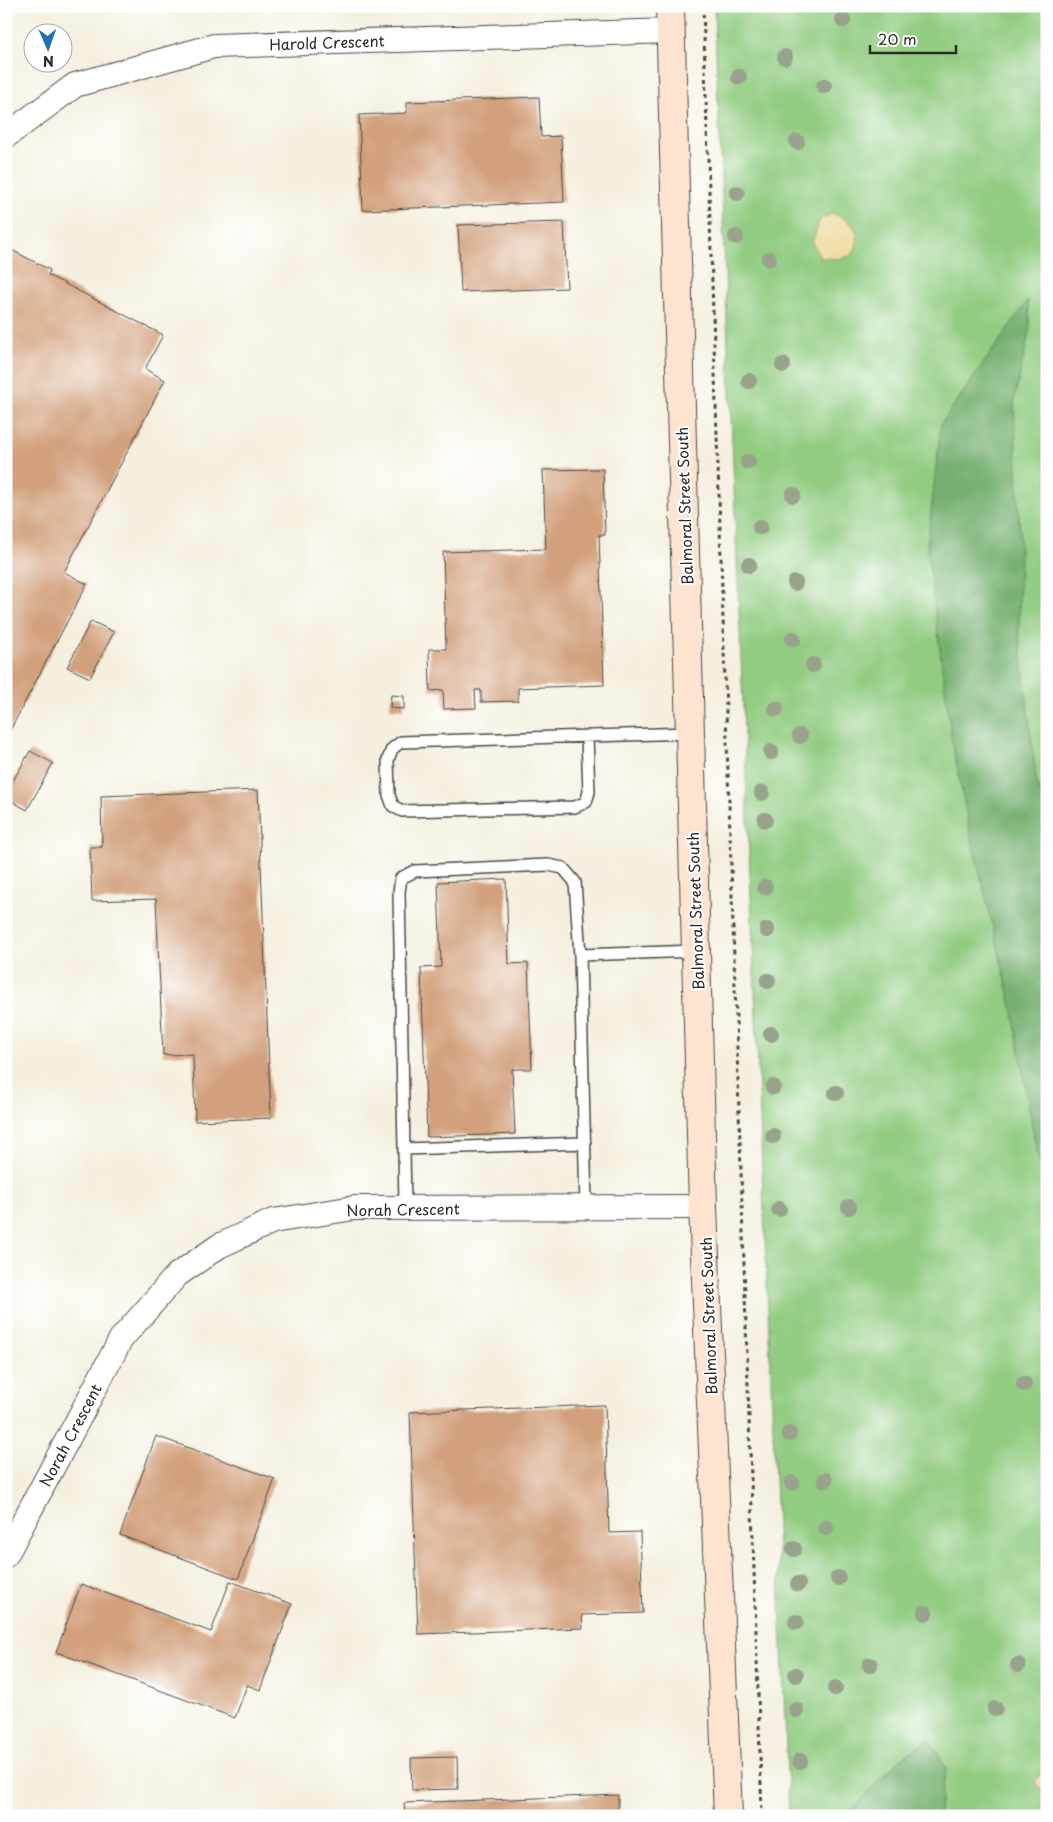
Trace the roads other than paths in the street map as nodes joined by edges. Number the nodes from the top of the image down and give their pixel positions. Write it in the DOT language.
graph roads {
  1 [pos="670,19"];
  2 [pos="6,136"];
  3 [pos="690,733"];
  4 [pos="587,737"];
  5 [pos="696,951"];
  6 [pos="580,955"];
  7 [pos="585,1143"];
  8 [pos="404,1149"];
  9 [pos="405,1207"];
  10 [pos="586,1207"];
  11 [pos="703,1207"];
  12 [pos="6,1555"];
  13 [pos="728,1816"];
  1 -- 2 [label="street, Harold Crescent"];
  1 -- 3 [label="main road, Balmoral Street South"];
  3 -- 4 [label="lane"];
  3 -- 5 [label="main road, Balmoral Street South"];
  4 -- 4 [label="lane"];
  5 -- 6 [label="lane"];
  5 -- 11 [label="main road, Balmoral Street South"];
  6 -- 7 [label="lane"];
  6 -- 8 [label="lane"];
  7 -- 8 [label="lane"];
  7 -- 10 [label="lane"];
  8 -- 9 [label="lane"];
  9 -- 10 [label="street, Norah Crescent"];
  9 -- 12 [label="street, Norah Crescent"];
  10 -- 11 [label="street, Norah Crescent"];
  11 -- 13 [label="main road, Balmoral Street South"];
}
